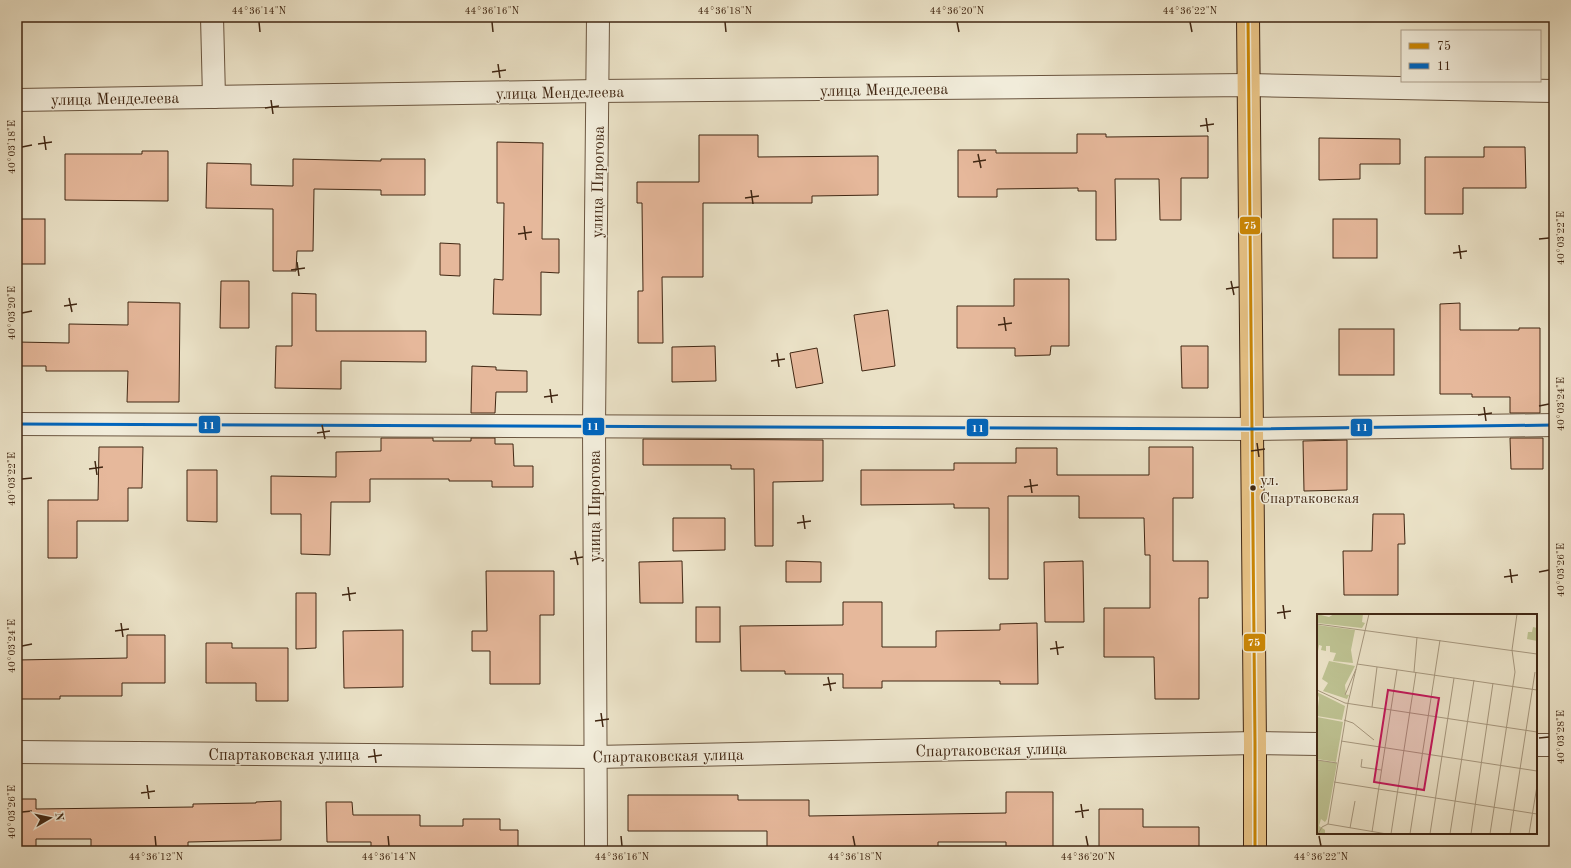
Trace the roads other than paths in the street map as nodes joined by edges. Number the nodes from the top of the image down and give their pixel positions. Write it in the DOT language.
graph roads {
  1 [pos="212,17"];
  2 [pos="598,17"];
  3 [pos="1248,17"];
  4 [pos="1249,85"];
  5 [pos="598,91"];
  6 [pos="1554,91"];
  7 [pos="214,97"];
  8 [pos="17,100"];
  9 [pos="17,424"];
  10 [pos="1554,425"];
  11 [pos="594,426"];
  12 [pos="1252,429"];
  13 [pos="1256,743"];
  14 [pos="1317,744"];
  15 [pos="1537,745"];
  16 [pos="1554,745"];
  17 [pos="17,752"];
  18 [pos="595,757"];
  19 [pos="596,851"];
  20 [pos="1255,851"];
  1 -- 7 [label="street"];
  2 -- 5 [label="street, улица Пирогова"];
  3 -- 4 [label="main road"];
  4 -- 5 [label="street, улица Менделеева"];
  4 -- 6 [label="street, улица Менделеева"];
  4 -- 12 [label="main road"];
  5 -- 7 [label="street, улица Менделеева"];
  5 -- 11 [label="street, улица Пирогова"];
  7 -- 8 [label="street, улица Менделеева"];
  9 -- 11 [label="street"];
  10 -- 12 [label="street"];
  11 -- 12 [label="street"];
  11 -- 18 [label="street, улица Пирогова"];
  12 -- 13 [label="main road"];
  13 -- 14 [label="street, Спартаковская улица"];
  13 -- 18 [label="street, Спартаковская улица"];
  13 -- 20 [label="main road"];
  15 -- 16 [label="street"];
  17 -- 18 [label="street, Спартаковская улица"];
  18 -- 19 [label="street, улица Пирогова"];
}
